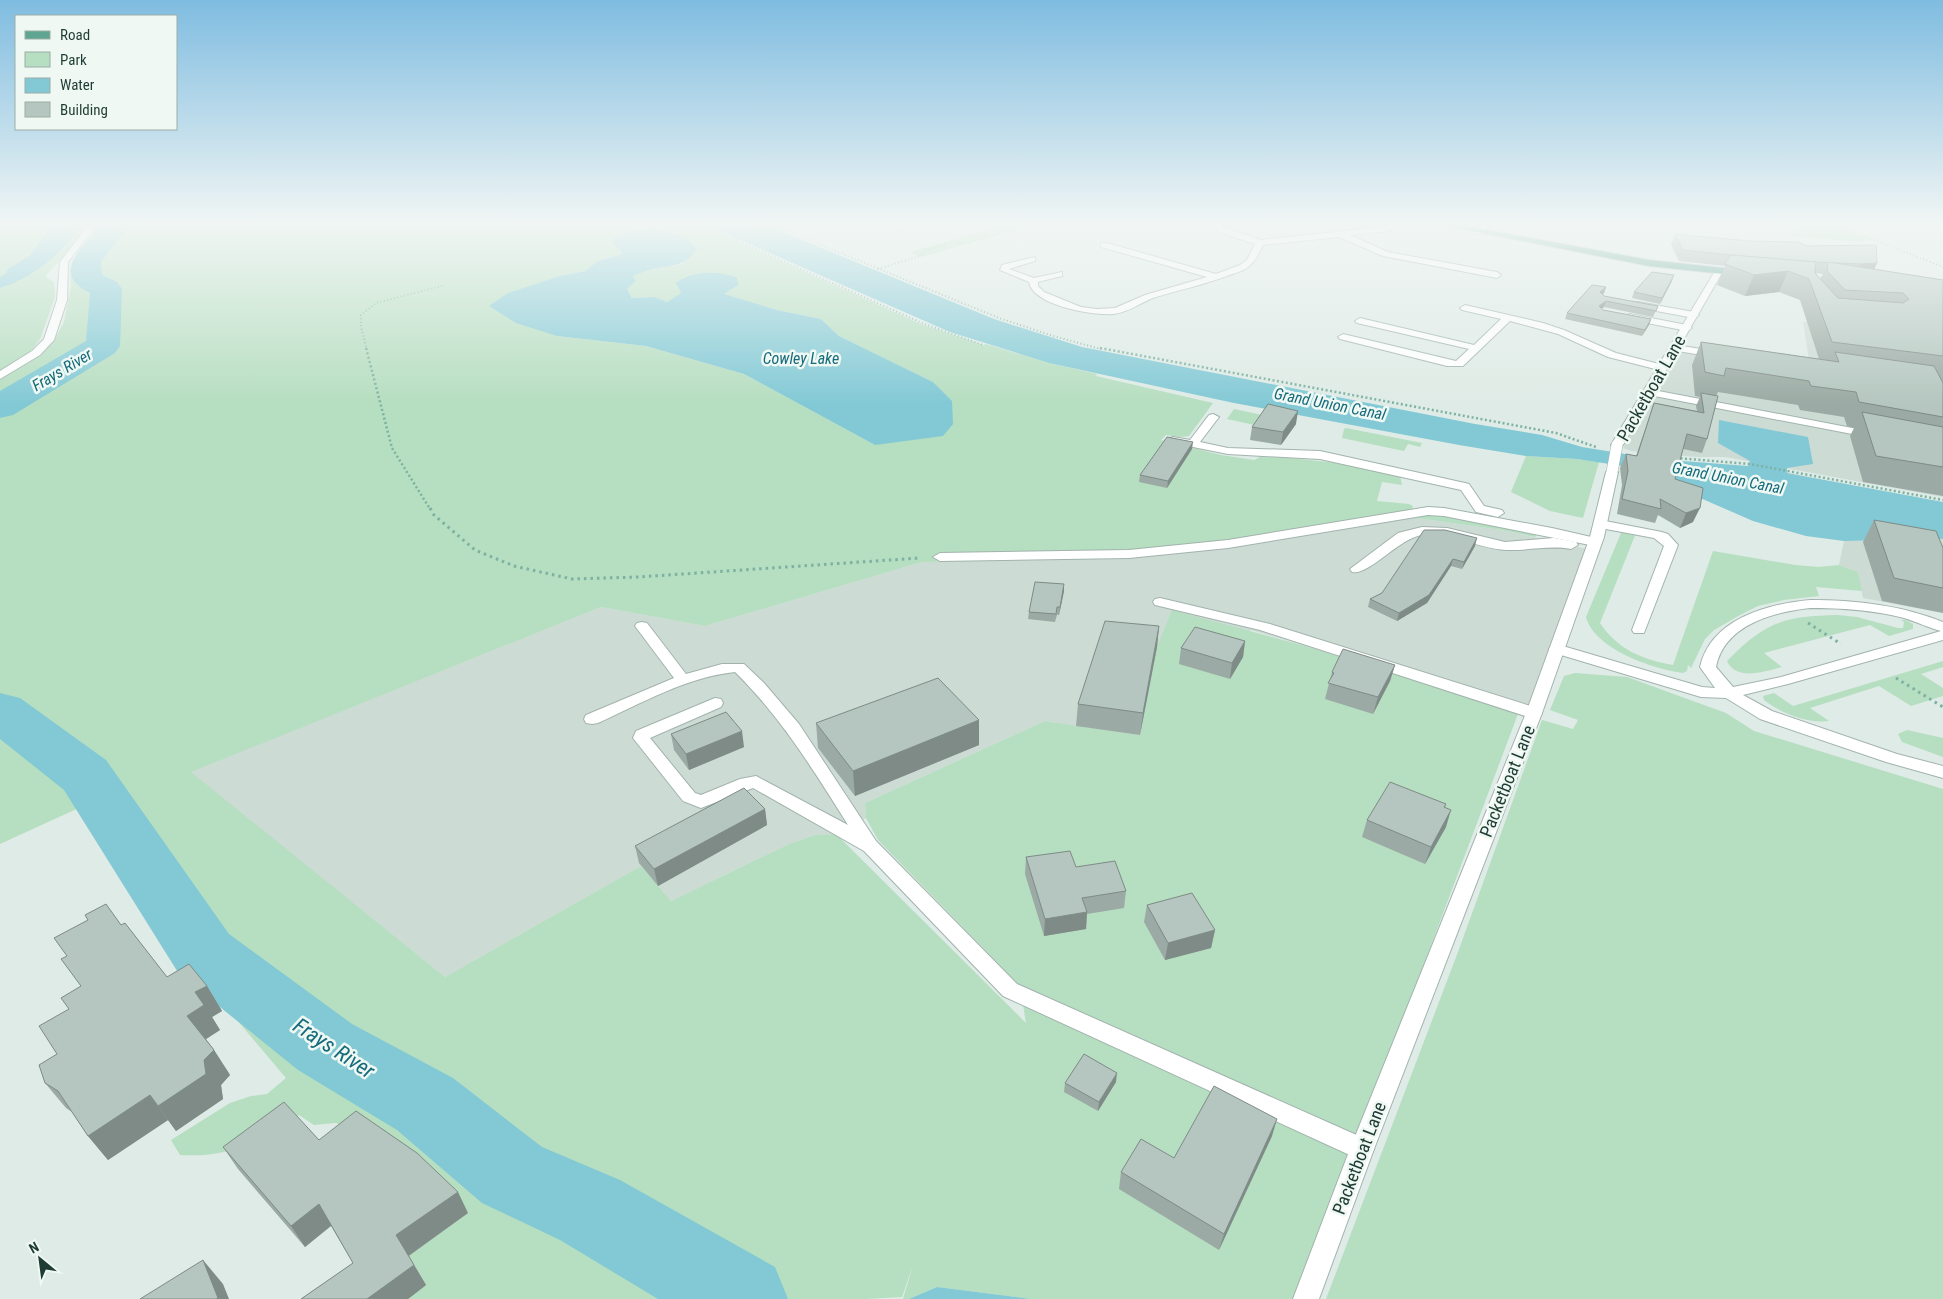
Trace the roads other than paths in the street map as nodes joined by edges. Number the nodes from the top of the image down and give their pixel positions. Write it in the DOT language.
graph roads {
  1 [pos="63,284"];
  2 [pos="1034,284"];
  3 [pos="1198,284"];
  4 [pos="1712,284"];
  5 [pos="1632,303"];
  6 [pos="1465,308"];
  7 [pos="1622,315"];
  8 [pos="1694,315"];
  9 [pos="1508,318"];
  10 [pos="1360,321"];
  11 [pos="1687,328"];
  12 [pos="1343,337"];
  13 [pos="1476,348"];
  14 [pos="1675,348"];
  15 [pos="1723,355"];
  16 [pos="1663,368"];
  17 [pos="0,376"];
  18 [pos="1648,392"];
  19 [pos="1213,417"];
  20 [pos="1889,438"];
  21 [pos="1169,439"];
  22 [pos="1194,444"];
  23 [pos="1596,538"];
  24 [pos="940,557"];
  25 [pos="1357,569"];
  26 [pos="1160,602"];
  27 [pos="642,626"];
  28 [pos="1943,627"];
  29 [pos="1639,630"];
  30 [pos="1943,635"];
  31 [pos="1556,649"];
  32 [pos="684,681"];
  33 [pos="1730,693"];
  34 [pos="715,703"];
  35 [pos="1534,713"];
  36 [pos="592,719"];
  37 [pos="1943,772"];
  38 [pos="870,846"];
  39 [pos="1362,1149"];
  40 [pos="1306,1299"];
  1 -- 17 [label="street"];
  2 -- 3 [label="street"];
  4 -- 8 [label="street, Packetboat Lane"];
  5 -- 8 [label="street"];
  6 -- 9 [label="street"];
  7 -- 11 [label="street"];
  8 -- 11 [label="street, Packetboat Lane"];
  9 -- 13 [label="street"];
  9 -- 16 [label="street"];
  10 -- 13 [label="street"];
  11 -- 14 [label="street, Packetboat Lane"];
  12 -- 13 [label="street"];
  14 -- 15 [label="street"];
  14 -- 16 [label="street, Packetboat Lane"];
  16 -- 18 [label="street, Packetboat Lane"];
  18 -- 20 [label="street"];
  18 -- 23 [label="street, Packetboat Lane, bridge"];
  19 -- 22 [label="street"];
  21 -- 22 [label="street"];
  22 -- 23 [label="street"];
  23 -- 24 [label="street"];
  23 -- 25 [label="street"];
  23 -- 29 [label="street"];
  23 -- 31 [label="street, Packetboat Lane"];
  26 -- 35 [label="street"];
  27 -- 32 [label="street"];
  28 -- 33 [label="street"];
  30 -- 33 [label="street"];
  31 -- 33 [label="street"];
  31 -- 35 [label="street, Packetboat Lane"];
  32 -- 36 [label="street"];
  32 -- 38 [label="street"];
  33 -- 37 [label="street"];
  34 -- 38 [label="street"];
  35 -- 39 [label="street, Packetboat Lane"];
  38 -- 39 [label="street"];
  39 -- 40 [label="street, Packetboat Lane"];
}
